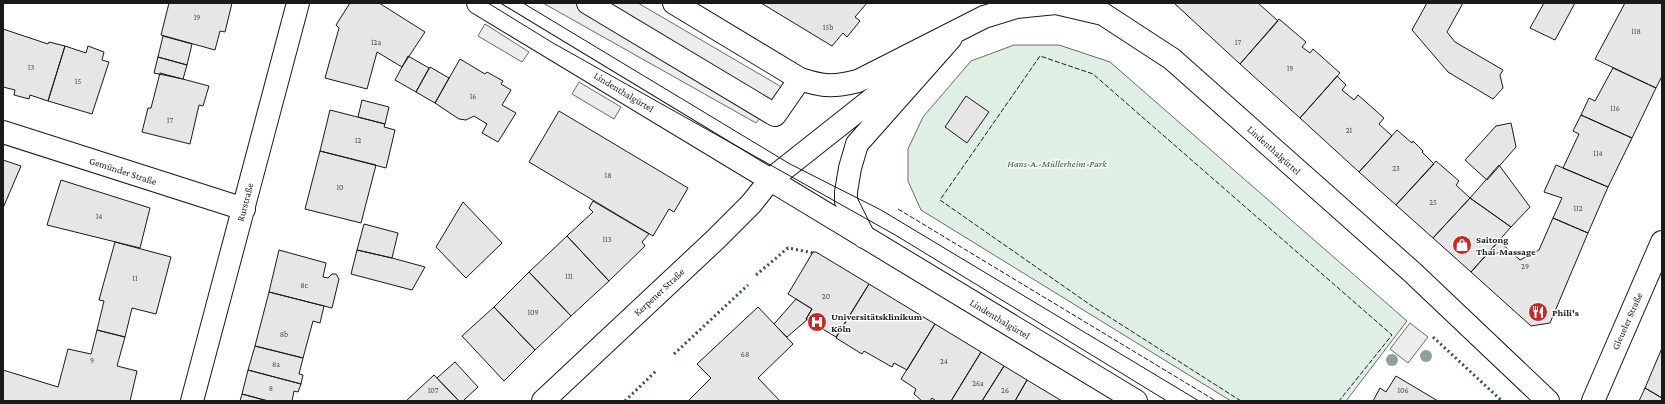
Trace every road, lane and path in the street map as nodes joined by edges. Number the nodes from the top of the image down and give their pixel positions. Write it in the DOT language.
graph roads {
  1 [pos="298,3"];
  2 [pos="478,3"];
  3 [pos="588,3"];
  4 [pos="674,3"];
  5 [pos="1016,5"];
  6 [pos="957,32"];
  7 [pos="800,79"];
  8 [pos="3,132"];
  9 [pos="770,180"];
  10 [pos="244,209"];
  11 [pos="864,237"];
  12 [pos="1662,242"];
  13 [pos="192,401"];
  14 [pos="543,401"];
  15 [pos="1136,401"];
  16 [pos="1548,401"];
  17 [pos="1593,401"];
  1 -- 10 [label="main road, Rurstraße"];
  2 -- 9 [label="main road, Lindenthalgürtel"];
  3 -- 7 [label="main road"];
  4 -- 7 [label="main road, Lindenthalgürtel"];
  5 -- 6 [label="main road, Lindenthalgürtel"];
  5 -- 16 [label="main road, Lindenthalgürtel"];
  6 -- 7 [label="main road, Lindenthalgürtel"];
  6 -- 9 [label="main road, Lindenthalgürtel"];
  6 -- 11 [label="main road, Lindenthalgürtel"];
  8 -- 10 [label="main road, Gemünder Straße"];
  9 -- 11 [label="main road, Lindenthalgürtel"];
  9 -- 14 [label="main road, Kerpener Straße"];
  10 -- 13 [label="main road, Rurstraße"];
  11 -- 15 [label="main road, Lindenthalgürtel"];
  12 -- 17 [label="main road, Gleueler Straße"];
}
